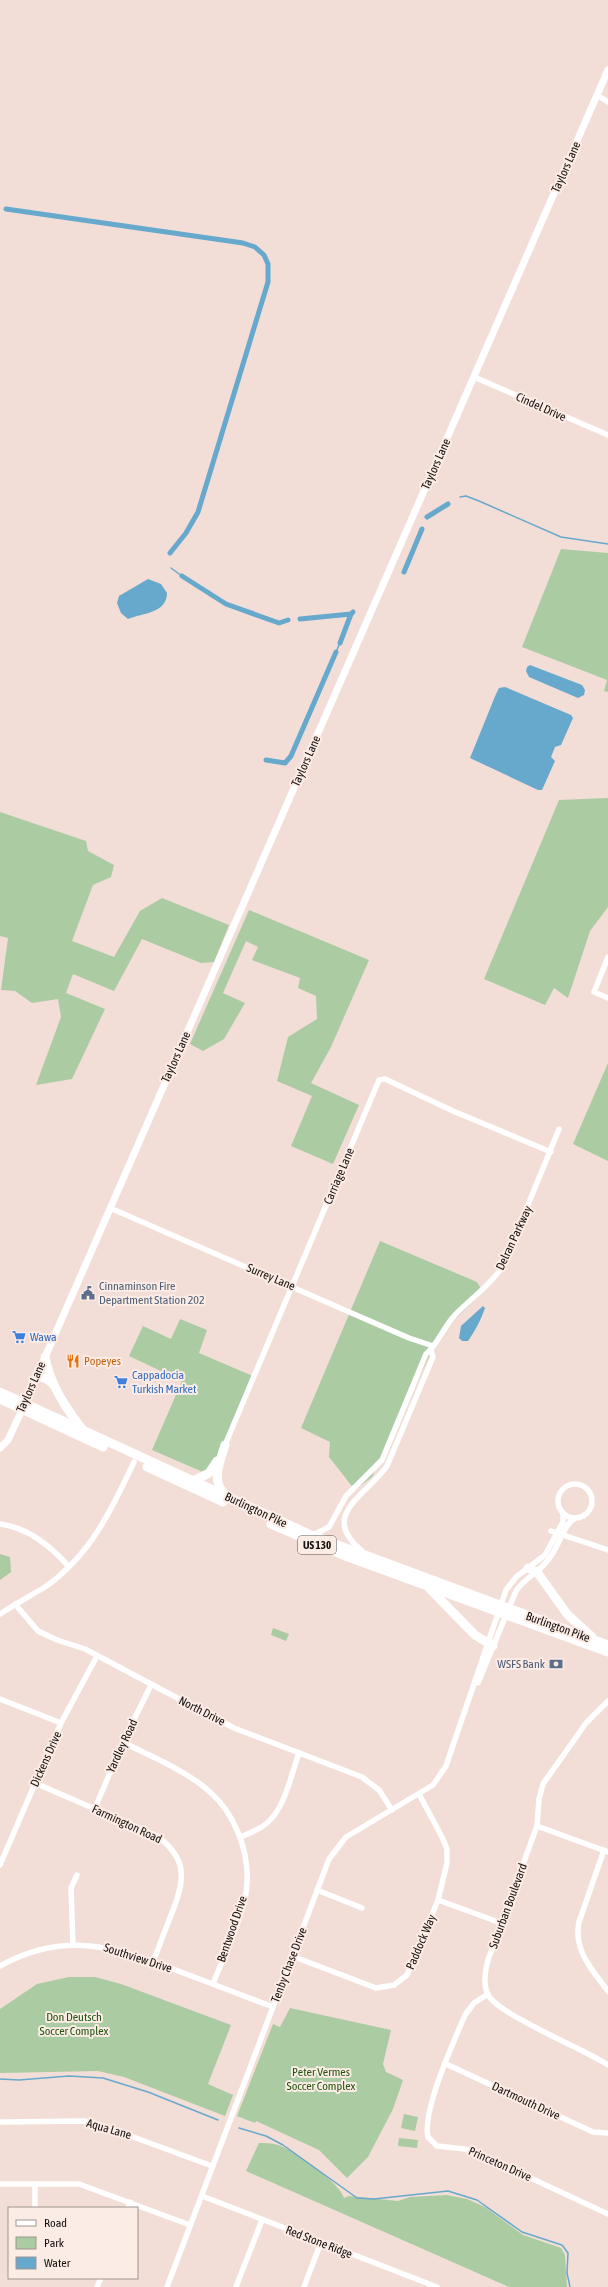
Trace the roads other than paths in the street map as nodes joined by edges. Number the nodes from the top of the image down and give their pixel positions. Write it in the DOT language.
graph roads {
  1 [pos="608,70"];
  2 [pos="597,95"];
  3 [pos="608,102"];
  4 [pos="474,377"];
  5 [pos="608,435"];
  6 [pos="608,957"];
  7 [pos="608,998"];
  8 [pos="559,1129"];
  9 [pos="551,1152"];
  10 [pos="110,1208"];
  11 [pos="292,1286"];
  12 [pos="432,1348"];
  13 [pos="45,1357"];
  14 [pos="36,1376"];
  15 [pos="54,1385"];
  16 [pos="0,1392"];
  17 [pos="0,1400"];
  18 [pos="23,1406"];
  19 [pos="84,1432"];
  20 [pos="225,1445"];
  21 [pos="0,1448"];
  22 [pos="134,1462"];
  23 [pos="193,1481"];
  24 [pos="230,1499"];
  25 [pos="563,1513"];
  26 [pos="574,1520"];
  27 [pos="0,1524"];
  28 [pos="551,1531"];
  29 [pos="557,1533"];
  30 [pos="311,1535"];
  31 [pos="563,1536"];
  32 [pos="608,1550"];
  33 [pos="371,1559"];
  34 [pos="69,1567"];
  35 [pos="528,1568"];
  36 [pos="537,1572"];
  37 [pos="426,1586"];
  38 [pos="15,1604"];
  39 [pos="503,1610"];
  40 [pos="0,1614"];
  41 [pos="598,1642"];
  42 [pos="490,1645"];
  43 [pos="608,1645"];
  44 [pos="608,1652"];
  45 [pos="97,1656"];
  46 [pos="151,1685"];
  47 [pos="0,1699"];
  48 [pos="608,1701"];
  49 [pos="61,1723"];
  50 [pos="123,1742"];
  51 [pos="299,1753"];
  52 [pos="35,1783"];
  53 [pos="419,1794"];
  54 [pos="95,1808"];
  55 [pos="392,1810"];
  56 [pos="537,1826"];
  57 [pos="240,1837"];
  58 [pos="606,1851"];
  59 [pos="0,1865"];
  60 [pos="77,1875"];
  61 [pos="317,1890"];
  62 [pos="438,1900"];
  63 [pos="362,1908"];
  64 [pos="501,1923"];
  65 [pos="73,1945"];
  66 [pos="292,1956"];
  67 [pos="153,1962"];
  68 [pos="0,1966"];
  69 [pos="213,1984"];
  70 [pos="608,1991"];
  71 [pos="488,1994"];
  72 [pos="273,2007"];
  73 [pos="446,2064"];
  74 [pos="608,2064"];
  75 [pos="0,2122"];
  76 [pos="608,2134"];
  77 [pos="212,2166"];
  78 [pos="0,2184"];
  79 [pos="35,2184"];
  80 [pos="202,2196"];
  81 [pos="129,2205"];
  82 [pos="35,2207"];
  83 [pos="138,2208"];
  84 [pos="608,2214"];
  85 [pos="262,2220"];
  86 [pos="190,2225"];
  87 [pos="321,2242"];
  88 [pos="167,2287"];
  89 [pos="236,2287"];
  90 [pos="304,2287"];
  91 [pos="437,2287"];
  1 -- 2 [label="street, Taylors Lane"];
  2 -- 3 [label="street"];
  2 -- 4 [label="street, Taylors Lane"];
  4 -- 5 [label="street, Cindel Drive"];
  4 -- 10 [label="street, Taylors Lane"];
  6 -- 7 [label="street"];
  8 -- 9 [label="street, Delran Parkway"];
  9 -- 11 [label="street, Carriage Lane"];
  9 -- 12 [label="street, Delran Parkway"];
  10 -- 11 [label="street, Surrey Lane"];
  10 -- 13 [label="street, Taylors Lane"];
  11 -- 12 [label="street, Surrey Lane"];
  11 -- 20 [label="street, Carriage Lane"];
  12 -- 30 [label="street, Delran Parkway"];
  12 -- 33 [label="street, Delran Parkway"];
  13 -- 14 [label="street, Taylors Lane"];
  13 -- 15 [label="highway"];
  14 -- 15 [label="highway"];
  14 -- 18 [label="street, Taylors Lane"];
  15 -- 19 [label="highway"];
  16 -- 18 [label="highway, Burlington Pike / US 130"];
  17 -- 18 [label="highway, Burlington Pike / US 130"];
  18 -- 19 [label="highway, Burlington Pike / US 130"];
  18 -- 21 [label="street, Taylors Lane"];
  18 -- 22 [label="highway, Burlington Pike / US 130"];
  19 -- 23 [label="highway, Burlington Pike / US 130"];
  20 -- 23 [label="highway"];
  20 -- 24 [label="highway"];
  22 -- 34 [label="street"];
  22 -- 37 [label="highway, Burlington Pike / US 130"];
  23 -- 24 [label="highway, Burlington Pike / US 130"];
  24 -- 30 [label="highway, Burlington Pike / US 130"];
  25 -- 26 [label="street"];
  25 -- 26 [label="street"];
  25 -- 29 [label="street"];
  26 -- 31 [label="street"];
  27 -- 34 [label="street"];
  28 -- 29 [label="street"];
  29 -- 31 [label="street"];
  29 -- 35 [label="street"];
  30 -- 33 [label="highway, Burlington Pike / US 130"];
  31 -- 32 [label="street"];
  31 -- 36 [label="street"];
  33 -- 39 [label="highway, Burlington Pike / US 130"];
  34 -- 38 [label="street"];
  35 -- 36 [label="highway"];
  35 -- 39 [label="street"];
  36 -- 39 [label="street"];
  36 -- 41 [label="highway"];
  37 -- 39 [label="highway, Burlington Pike / US 130"];
  37 -- 42 [label="highway"];
  38 -- 40 [label="street"];
  38 -- 45 [label="street, North Drive"];
  39 -- 41 [label="highway, Burlington Pike / US 130"];
  39 -- 42 [label="street, Tenby Chase Drive"];
  39 -- 44 [label="highway, Burlington Pike / US 130"];
  41 -- 43 [label="highway, Burlington Pike / US 130"];
  42 -- 53 [label="street, Tenby Chase Drive"];
  45 -- 46 [label="street, North Drive"];
  45 -- 49 [label="street, Dickens Drive"];
  46 -- 50 [label="street, Yardley Road"];
  46 -- 51 [label="street, North Drive"];
  47 -- 49 [label="street"];
  48 -- 56 [label="street, Suburban Boulevard"];
  49 -- 52 [label="street, Dickens Drive"];
  50 -- 54 [label="street, Yardley Road"];
  50 -- 57 [label="street, Bentwood Drive"];
  51 -- 55 [label="street, North Drive"];
  51 -- 57 [label="street"];
  52 -- 54 [label="street, Farmington Road"];
  52 -- 59 [label="street, Dickens Drive"];
  53 -- 55 [label="street, Tenby Chase Drive"];
  53 -- 62 [label="street, Paddock Way"];
  54 -- 67 [label="street, Farmington Road"];
  55 -- 61 [label="street, Tenby Chase Drive"];
  56 -- 58 [label="street"];
  56 -- 64 [label="street, Suburban Boulevard"];
  57 -- 69 [label="street, Bentwood Drive"];
  58 -- 70 [label="street"];
  60 -- 65 [label="street"];
  61 -- 63 [label="street"];
  61 -- 66 [label="street, Tenby Chase Drive"];
  62 -- 64 [label="street"];
  62 -- 66 [label="street, Paddock Way"];
  64 -- 71 [label="street, Suburban Boulevard"];
  65 -- 67 [label="street, Southview Drive"];
  65 -- 68 [label="street, Southview Drive"];
  66 -- 72 [label="street, Tenby Chase Drive"];
  67 -- 69 [label="street, Southview Drive"];
  69 -- 72 [label="street, Southview Drive"];
  71 -- 73 [label="street, Princeton Drive"];
  71 -- 74 [label="street"];
  72 -- 77 [label="street, Tenby Chase Drive"];
  73 -- 76 [label="street, Dartmouth Drive"];
  73 -- 84 [label="street, Princeton Drive"];
  75 -- 77 [label="street, Aqua Lane"];
  77 -- 80 [label="street, Tenby Chase Drive"];
  78 -- 79 [label="street"];
  79 -- 81 [label="street"];
  79 -- 82 [label="street"];
  80 -- 85 [label="street, Red Stone Ridge"];
  80 -- 86 [label="street, Tenby Chase Drive"];
  83 -- 86 [label="street"];
  85 -- 87 [label="street, Red Stone Ridge"];
  85 -- 89 [label="street"];
  86 -- 88 [label="street, Tenby Chase Drive"];
  87 -- 90 [label="street"];
  87 -- 91 [label="street, Red Stone Ridge"];
}
